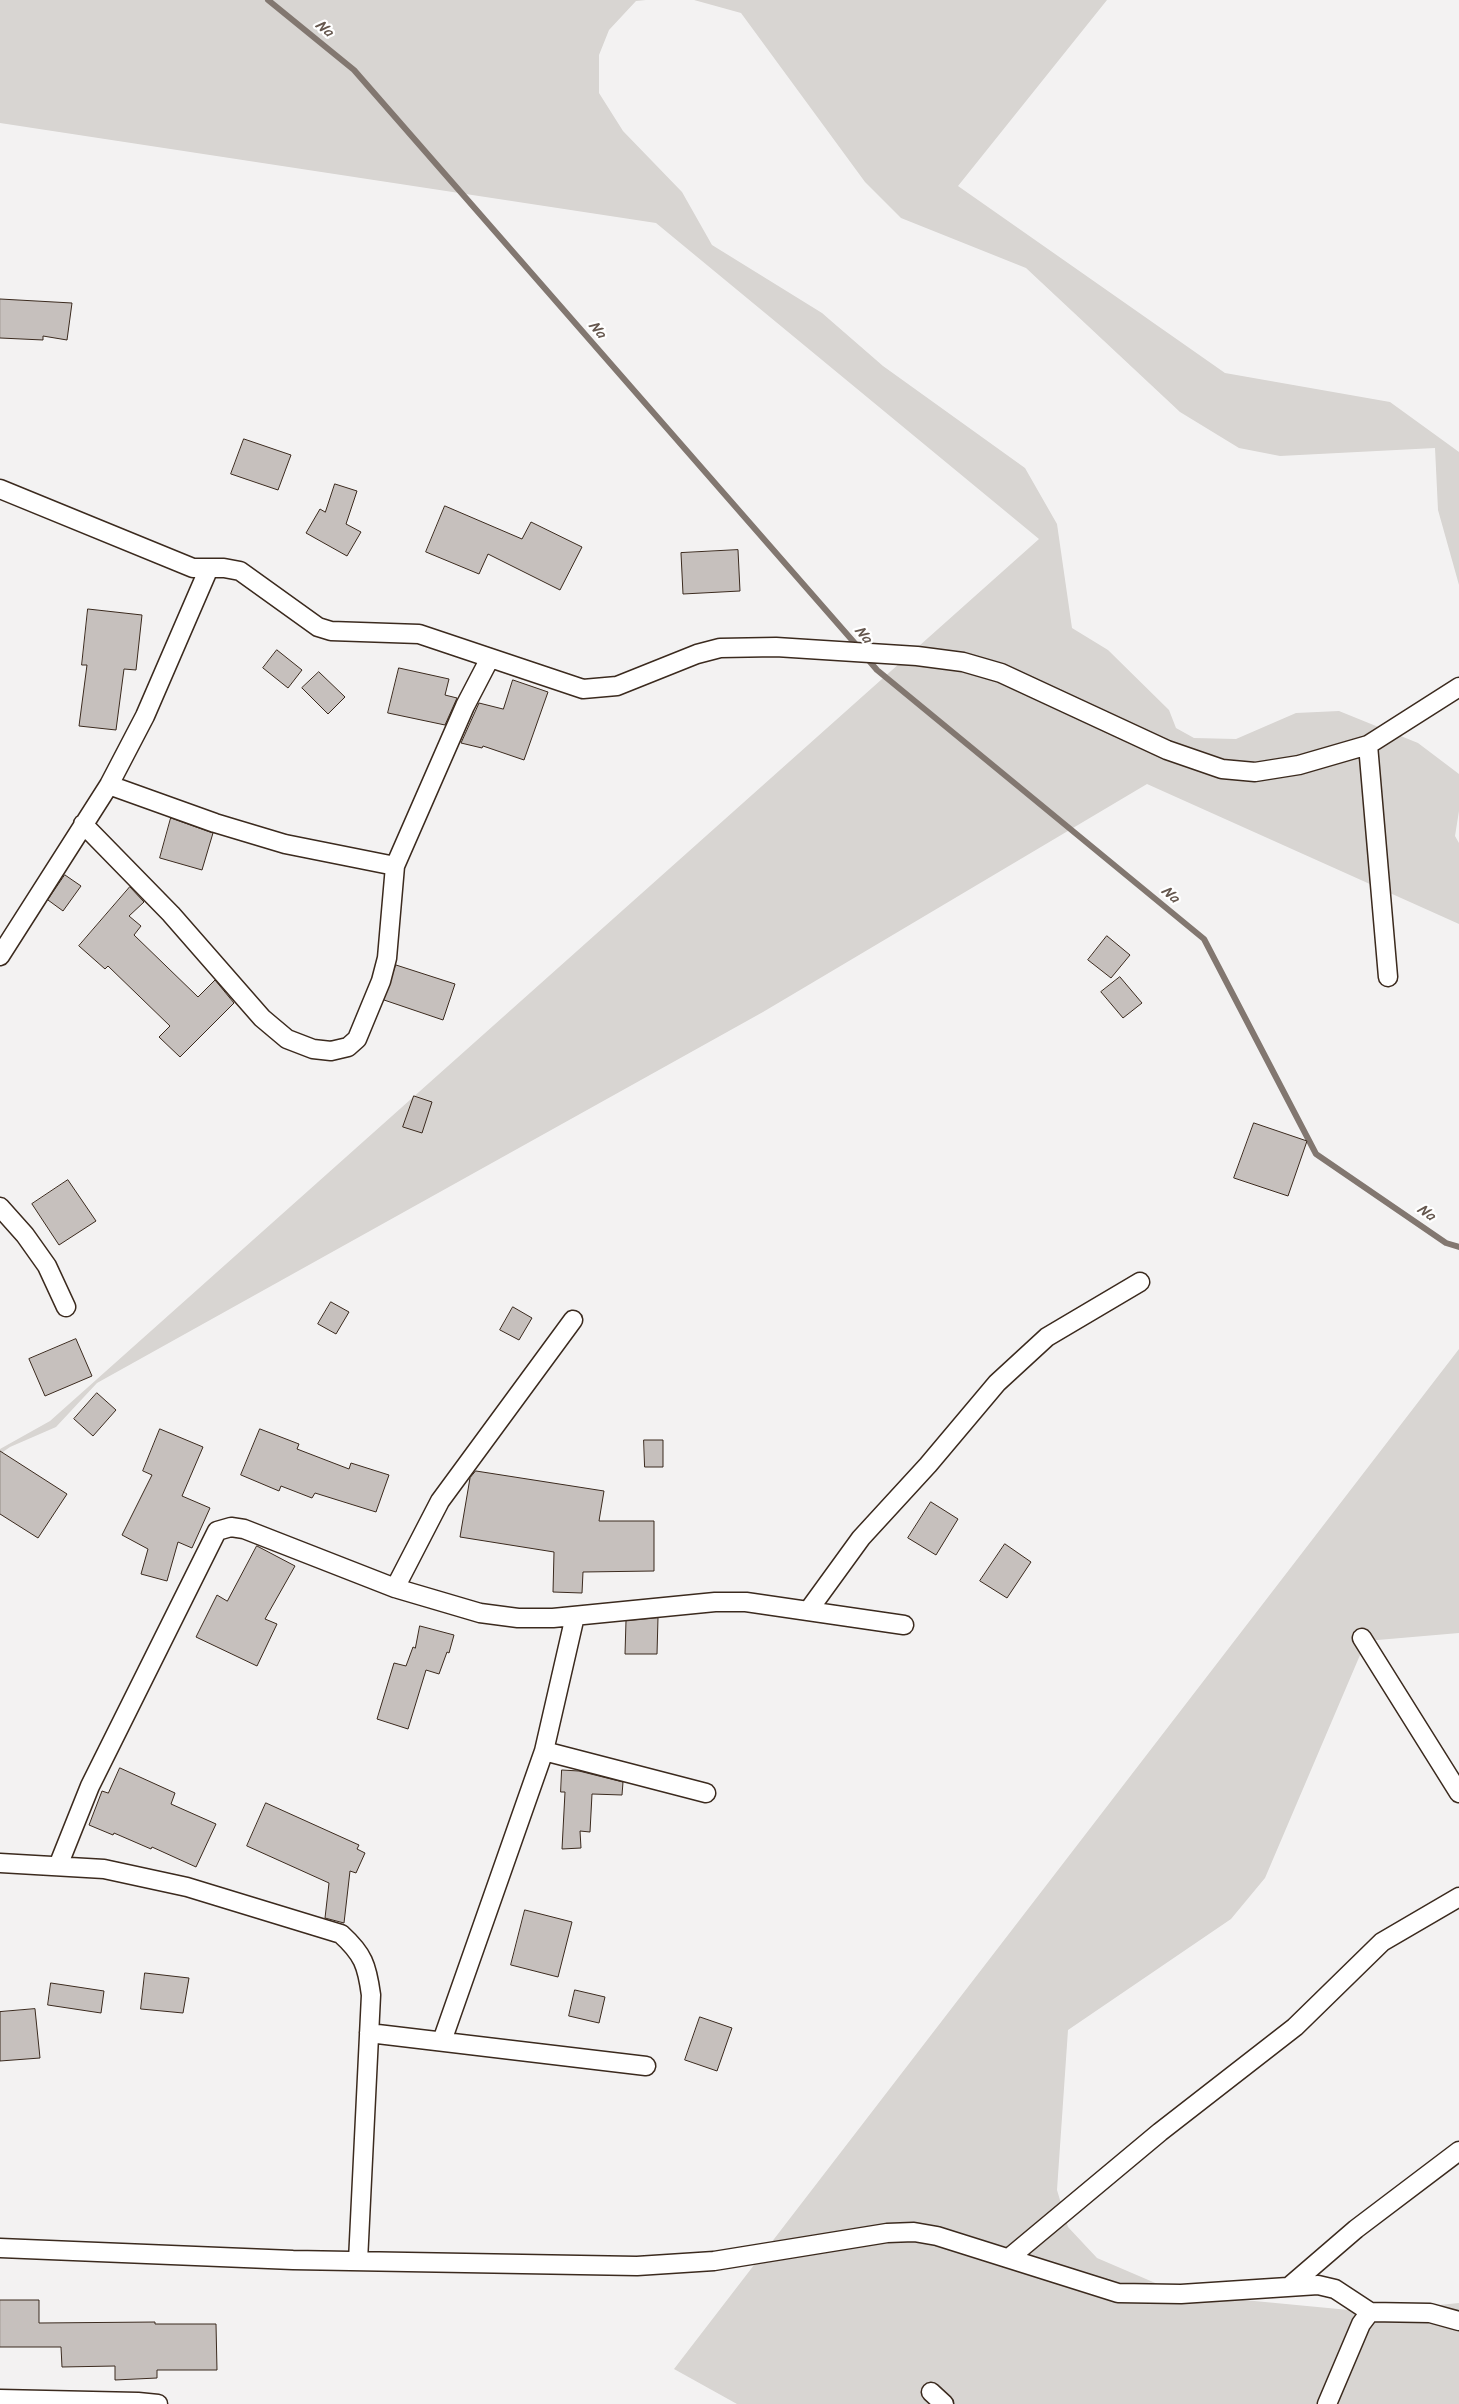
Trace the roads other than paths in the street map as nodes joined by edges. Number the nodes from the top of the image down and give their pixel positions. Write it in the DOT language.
graph roads {
  1 [pos="0,490"];
  2 [pos="209,568"];
  3 [pos="490,658"];
  4 [pos="1459,687"];
  5 [pos="1368,745"];
  6 [pos="109,785"];
  7 [pos="83,824"];
  8 [pos="395,866"];
  9 [pos="0,956"];
  10 [pos="1388,977"];
  11 [pos="0,1208"];
  12 [pos="1140,1282"];
  13 [pos="66,1307"];
  14 [pos="573,1320"];
  15 [pos="395,1588"];
  16 [pos="808,1611"];
  17 [pos="575,1616"];
  18 [pos="904,1624"];
  19 [pos="1362,1638"];
  20 [pos="544,1751"];
  21 [pos="706,1793"];
  22 [pos="1459,1793"];
  23 [pos="0,1863"];
  24 [pos="58,1866"];
  25 [pos="1459,1897"];
  26 [pos="369,2033"];
  27 [pos="442,2041"];
  28 [pos="646,2066"];
  29 [pos="1459,2151"];
  30 [pos="0,2248"];
  31 [pos="1009,2258"];
  32 [pos="358,2261"];
  33 [pos="1291,2285"];
  34 [pos="1370,2312"];
  35 [pos="1459,2322"];
  36 [pos="0,2399"];
  37 [pos="158,2404"];
  38 [pos="1327,2404"];
  1 -- 2 [label="street"];
  2 -- 3 [label="street"];
  2 -- 6 [label="street"];
  3 -- 5 [label="street"];
  3 -- 8 [label="street"];
  4 -- 5 [label="street"];
  5 -- 10 [label="street"];
  6 -- 7 [label="street"];
  6 -- 8 [label="street"];
  7 -- 8 [label="street"];
  7 -- 9 [label="street"];
  11 -- 13 [label="street"];
  12 -- 16 [label="street"];
  14 -- 15 [label="street"];
  15 -- 17 [label="street"];
  15 -- 24 [label="street"];
  16 -- 17 [label="street"];
  16 -- 18 [label="street"];
  17 -- 20 [label="street"];
  19 -- 22 [label="street"];
  20 -- 21 [label="street"];
  20 -- 27 [label="street"];
  23 -- 24 [label="street"];
  24 -- 26 [label="street"];
  25 -- 31 [label="street"];
  26 -- 27 [label="street"];
  26 -- 32 [label="street"];
  27 -- 28 [label="street"];
  29 -- 33 [label="street"];
  30 -- 32 [label="street"];
  31 -- 32 [label="street"];
  31 -- 33 [label="street"];
  33 -- 34 [label="street"];
  34 -- 35 [label="street"];
  34 -- 38 [label="street"];
  36 -- 37 [label="street"];
}
